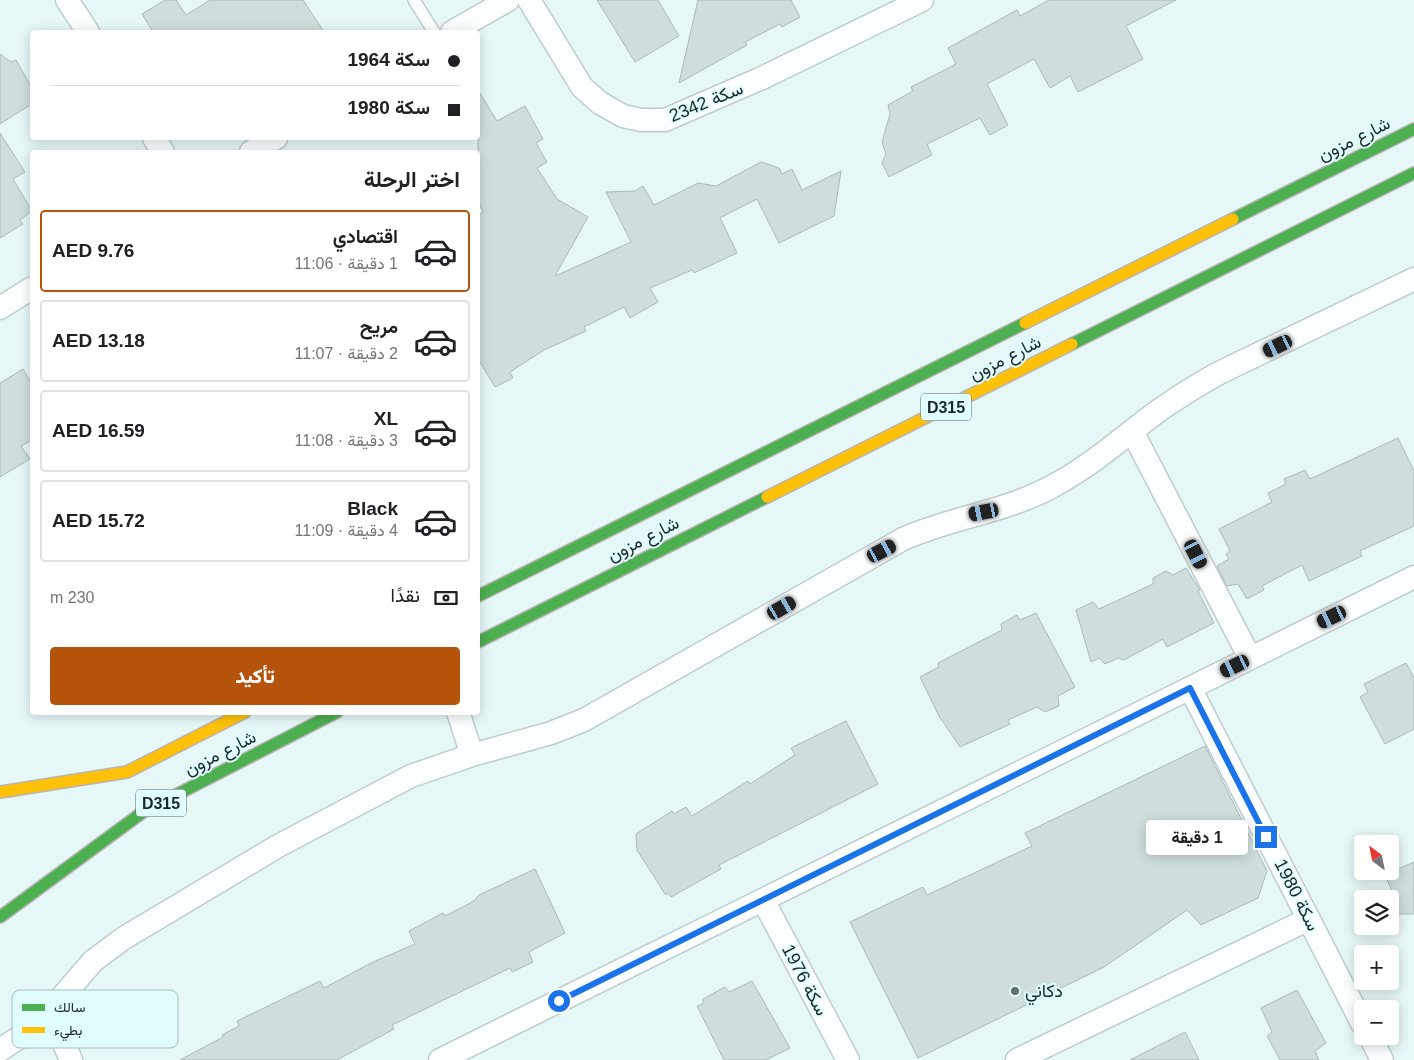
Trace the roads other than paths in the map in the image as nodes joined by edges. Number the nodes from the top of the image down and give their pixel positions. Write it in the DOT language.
graph roads {
  1 [pos="67,0"];
  2 [pos="414,0"];
  3 [pos="508,0"];
  4 [pos="529,0"];
  5 [pos="922,0"];
  6 [pos="87,30"];
  7 [pos="433,30"];
  8 [pos="456,30"];
  9 [pos="1414,129"];
  10 [pos="273,140"];
  11 [pos="255,150"];
  12 [pos="1414,173"];
  13 [pos="1414,278"];
  14 [pos="30,289"];
  15 [pos="0,308"];
  16 [pos="1133,433"];
  17 [pos="1414,577"];
  18 [pos="480,595"];
  19 [pos="480,641"];
  20 [pos="1250,658"];
  21 [pos="1190,688"];
  22 [pos="239,715"];
  23 [pos="331,715"];
  24 [pos="459,715"];
  25 [pos="472,755"];
  26 [pos="0,792"];
  27 [pos="763,900"];
  28 [pos="0,917"];
  29 [pos="1309,919"];
  30 [pos="68,990"];
  31 [pos="1354,1007"];
  32 [pos="12,1042"];
  33 [pos="1374,1045"];
  34 [pos="66,1048"];
  35 [pos="0,1050"];
  36 [pos="71,1060"];
  37 [pos="440,1060"];
  38 [pos="848,1060"];
  39 [pos="1017,1060"];
  40 [pos="1382,1060"];
  1 -- 6 [label="street"];
  2 -- 7 [label="lane"];
  3 -- 8 [label="street"];
  4 -- 5 [label="street, سكة 2342"];
  9 -- 18 [label="main road, شارع مزون / D315"];
  10 -- 11 [label="street"];
  12 -- 19 [label="main road, شارع مزون / D315"];
  13 -- 16 [label="street"];
  14 -- 15 [label="street"];
  16 -- 20 [label="street"];
  16 -- 25 [label="street"];
  17 -- 20 [label="street"];
  20 -- 21 [label="street"];
  21 -- 27 [label="street"];
  21 -- 29 [label="street, سكة 1980"];
  22 -- 26 [label="main road, شارع مزون / D315"];
  23 -- 28 [label="main road, شارع مزون / D315"];
  24 -- 25 [label="street"];
  25 -- 30 [label="street"];
  27 -- 37 [label="street"];
  27 -- 38 [label="street, سكة 1976"];
  29 -- 31 [label="street, سكة 1980"];
  29 -- 39 [label="street"];
  32 -- 35 [label="street"];
  33 -- 40 [label="street"];
  34 -- 36 [label="street"];
}
